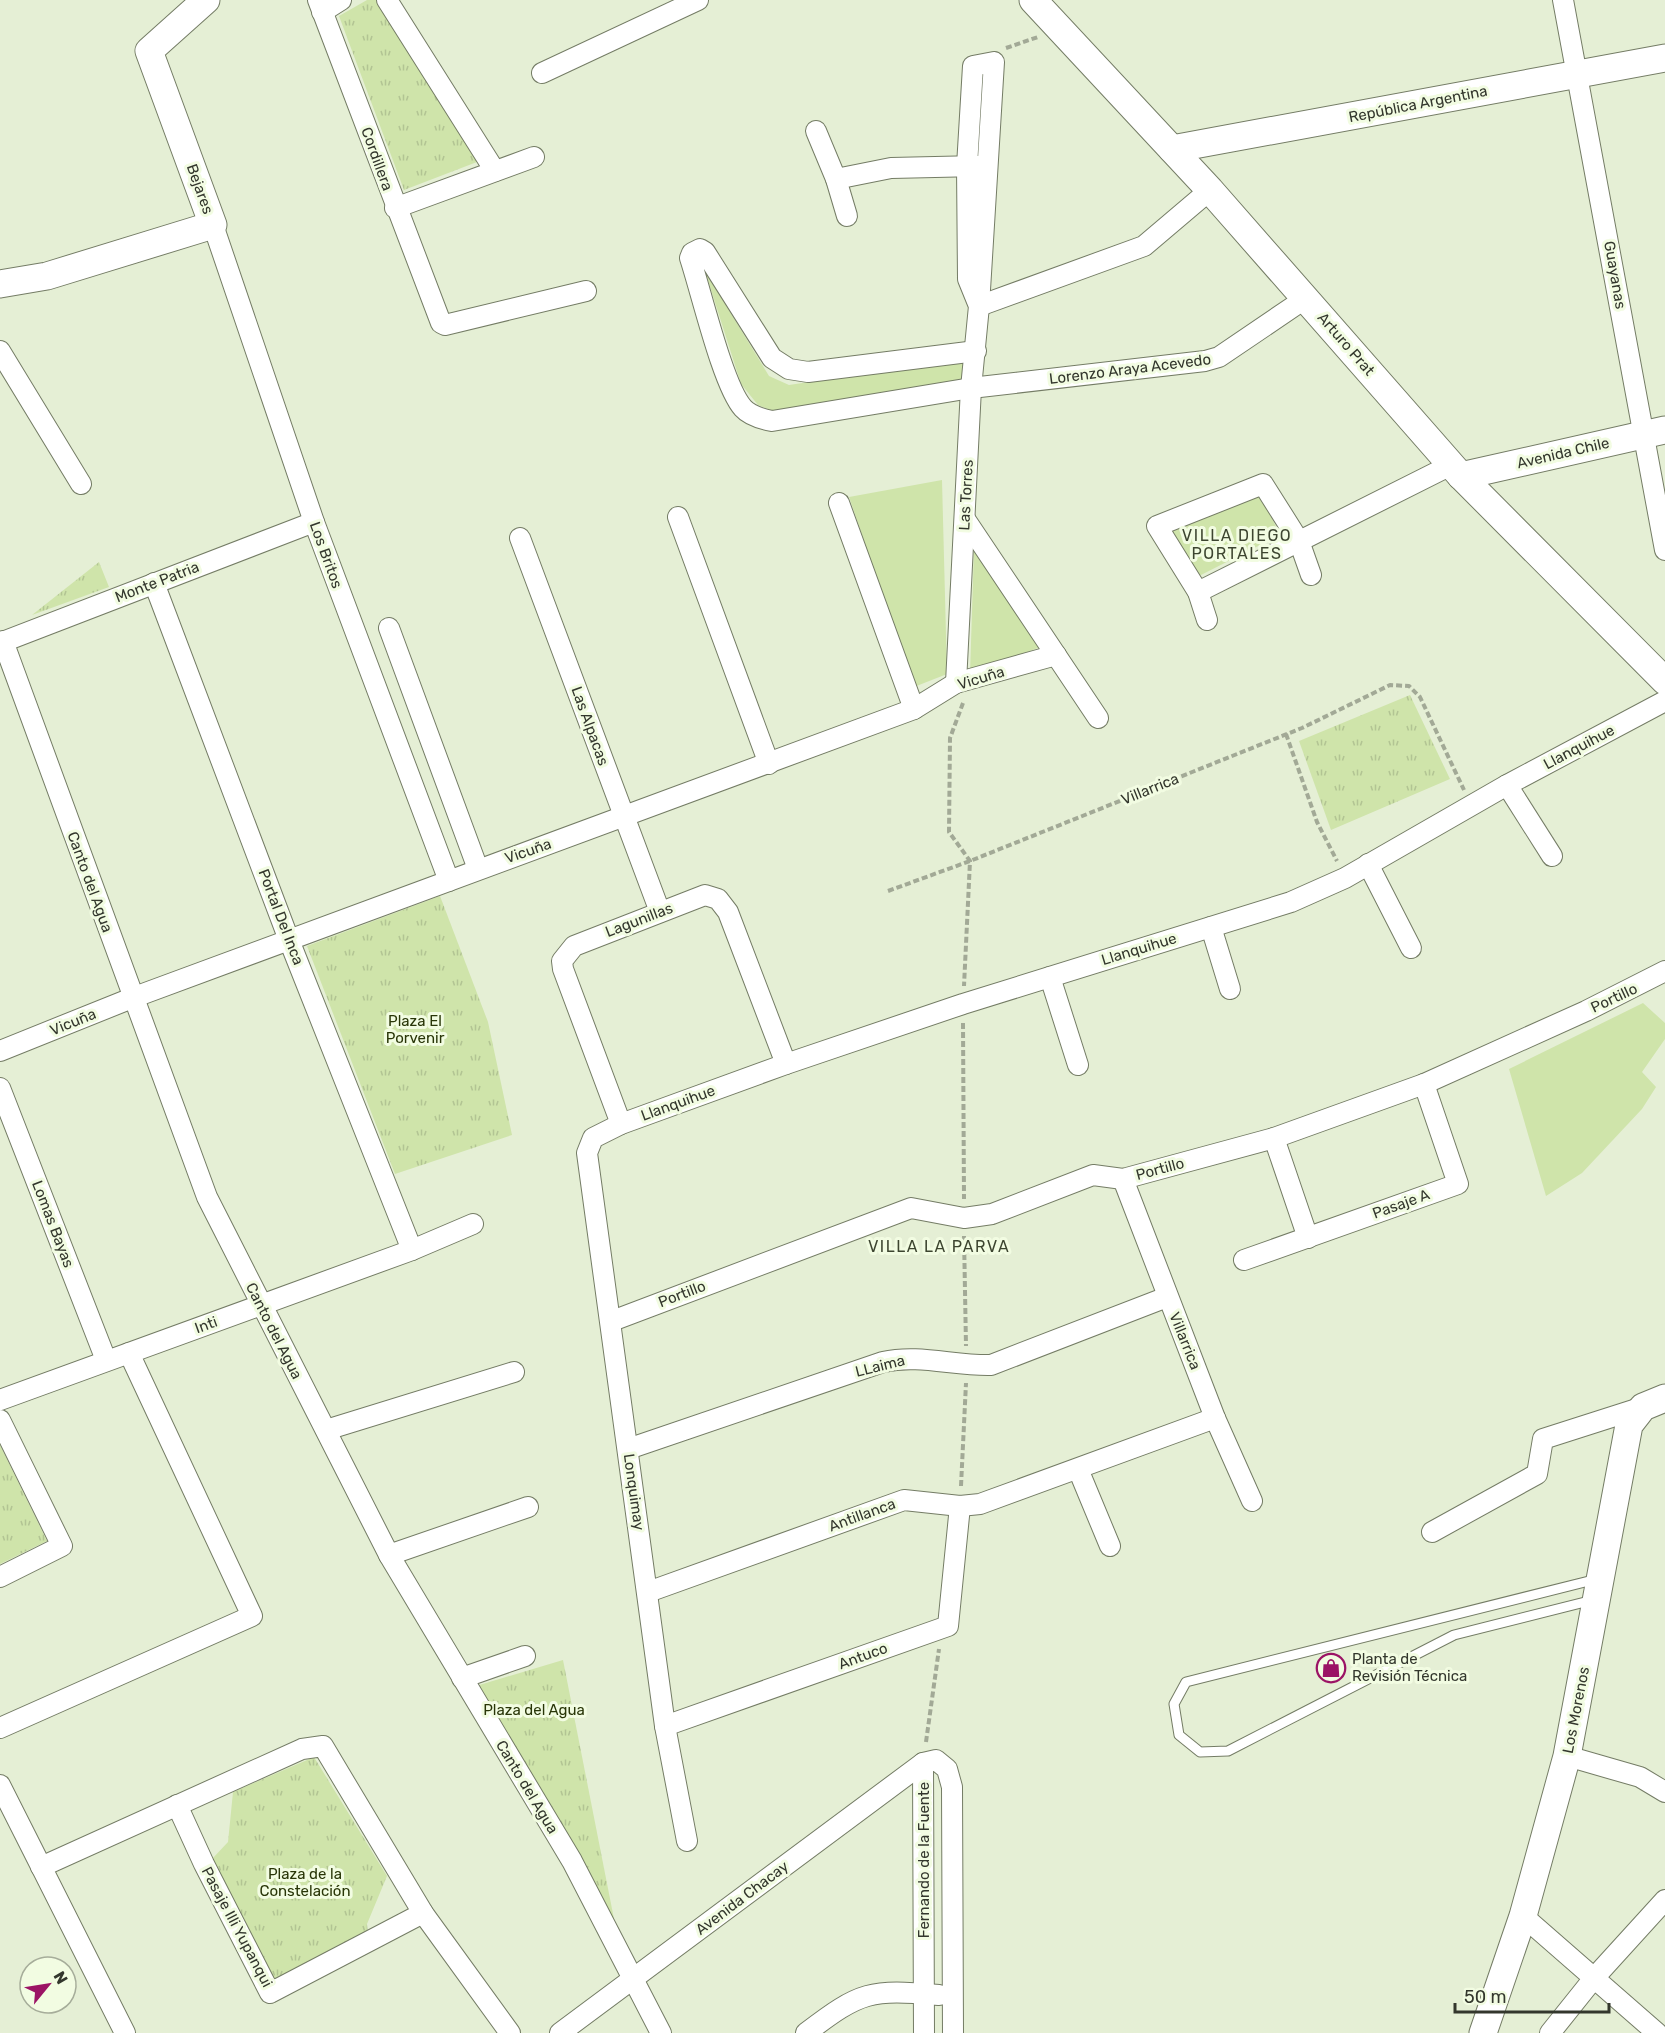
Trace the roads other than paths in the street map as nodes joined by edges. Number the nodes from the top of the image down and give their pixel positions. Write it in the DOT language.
graph roads {
  1 [pos="206,0"];
  2 [pos="341,0"];
  3 [pos="387,0"];
  4 [pos="698,0"];
  5 [pos="1033,0"];
  6 [pos="1563,0"];
  7 [pos="320,6"];
  8 [pos="1665,58"];
  9 [pos="542,73"];
  10 [pos="1579,74"];
  11 [pos="816,131"];
  12 [pos="1172,150"];
  13 [pos="534,157"];
  14 [pos="967,166"];
  15 [pos="988,166"];
  16 [pos="495,171"];
  17 [pos="836,179"];
  18 [pos="1210,190"];
  19 [pos="395,208"];
  20 [pos="847,216"];
  21 [pos="213,225"];
  22 [pos="0,284"];
  23 [pos="586,291"];
  24 [pos="1306,298"];
  25 [pos="979,306"];
  26 [pos="0,351"];
  27 [pos="976,351"];
  28 [pos="971,388"];
  29 [pos="1655,432"];
  30 [pos="1456,471"];
  31 [pos="81,484"];
  32 [pos="839,503"];
  33 [pos="678,517"];
  34 [pos="965,519"];
  35 [pos="314,522"];
  36 [pos="520,538"];
  37 [pos="1299,541"];
  38 [pos="1665,550"];
  39 [pos="1311,575"];
  40 [pos="154,583"];
  41 [pos="1198,592"];
  42 [pos="1207,620"];
  43 [pos="389,628"];
  44 [pos="1,642"];
  45 [pos="1056,656"];
  46 [pos="964,681"];
  47 [pos="1665,681"];
  48 [pos="1665,701"];
  49 [pos="915,709"];
  50 [pos="1098,718"];
  51 [pos="769,764"];
  52 [pos="1507,785"];
  53 [pos="624,818"];
  54 [pos="1552,856"];
  55 [pos="1368,864"];
  56 [pos="478,869"];
  57 [pos="449,880"];
  58 [pos="660,912"];
  59 [pos="1211,927"];
  60 [pos="289,940"];
  61 [pos="1412,948"];
  62 [pos="1050,977"];
  63 [pos="1662,978"];
  64 [pos="1230,989"];
  65 [pos="132,998"];
  66 [pos="0,1051"];
  67 [pos="786,1064"];
  68 [pos="1078,1065"];
  69 [pos="1424,1084"];
  70 [pos="0,1088"];
  71 [pos="621,1124"];
  72 [pos="1274,1138"];
  73 [pos="590,1142"];
  74 [pos="1122,1179"];
  75 [pos="473,1224"];
  76 [pos="1308,1238"];
  77 [pos="412,1250"];
  78 [pos="1244,1260"];
  79 [pos="1167,1297"];
  80 [pos="261,1305"];
  81 [pos="612,1321"];
  82 [pos="129,1353"];
  83 [pos="106,1360"];
  84 [pos="514,1372"];
  85 [pos="0,1400"];
  86 [pos="1654,1403"];
  87 [pos="1215,1418"];
  88 [pos="0,1420"];
  89 [pos="326,1430"];
  90 [pos="628,1449"];
  91 [pos="1078,1468"];
  92 [pos="1252,1501"];
  93 [pos="960,1506"];
  94 [pos="528,1508"];
  95 [pos="1432,1532"];
  96 [pos="1110,1546"];
  97 [pos="389,1555"];
  98 [pos="0,1577"];
  99 [pos="1599,1588"];
  100 [pos="648,1592"];
  101 [pos="525,1656"];
  102 [pos="462,1678"];
  103 [pos="665,1726"];
  104 [pos="0,1728"];
  105 [pos="1567,1756"];
  106 [pos="923,1763"];
  107 [pos="0,1785"];
  108 [pos="1665,1792"];
  109 [pos="177,1805"];
  110 [pos="687,1841"];
  111 [pos="41,1866"];
  112 [pos="1665,1900"];
  113 [pos="423,1913"];
  114 [pos="1523,1916"];
  115 [pos="1594,1978"];
  116 [pos="632,1980"];
  117 [pos="925,1994"];
  118 [pos="953,1996"];
  119 [pos="808,2032"];
  120 [pos="124,2033"];
  121 [pos="510,2033"];
  122 [pos="560,2033"];
  123 [pos="661,2033"];
  124 [pos="924,2033"];
  125 [pos="953,2033"];
  126 [pos="1483,2033"];
  127 [pos="1550,2033"];
  128 [pos="1657,2033"];
  1 -- 21 [label="main road, Bejares"];
  2 -- 7 [label="street"];
  3 -- 16 [label="street"];
  4 -- 9 [label="street"];
  5 -- 12 [label="main road, Arturo Prat"];
  6 -- 10 [label="street, Guayanas"];
  7 -- 19 [label="street, Cordillera"];
  8 -- 10 [label="main road, República Argentina"];
  10 -- 12 [label="main road, República Argentina"];
  10 -- 29 [label="street, Guayanas"];
  11 -- 17 [label="street"];
  12 -- 18 [label="main road, Arturo Prat"];
  13 -- 16 [label="street"];
  14 -- 15 [label="street"];
  14 -- 15 [label="street, Las Torres"];
  14 -- 17 [label="street"];
  14 -- 25 [label="street, Las Torres"];
  15 -- 25 [label="street, Las Torres"];
  16 -- 19 [label="street"];
  17 -- 20 [label="street"];
  18 -- 24 [label="main road, Arturo Prat"];
  18 -- 25 [label="street"];
  19 -- 23 [label="street, Cordillera"];
  21 -- 22 [label="main road, Bejares"];
  21 -- 35 [label="street, Los Britos"];
  24 -- 28 [label="street, Lorenzo Araya Acevedo"];
  24 -- 30 [label="main road, Arturo Prat"];
  25 -- 27 [label="street, Las Torres"];
  26 -- 31 [label="street"];
  27 -- 28 [label="street, Las Torres"];
  27 -- 28 [label="street, Lorenzo Araya Acevedo"];
  28 -- 34 [label="street, Las Torres"];
  29 -- 30 [label="main road, Avenida Chile"];
  29 -- 38 [label="street, Guayanas"];
  30 -- 37 [label="street"];
  30 -- 47 [label="main road, Arturo Prat"];
  32 -- 49 [label="street"];
  33 -- 51 [label="street"];
  34 -- 45 [label="street"];
  34 -- 46 [label="street, Las Torres"];
  35 -- 40 [label="street, Monte Patria"];
  35 -- 57 [label="street, Los Britos"];
  36 -- 53 [label="street, Las Alpacas"];
  37 -- 39 [label="street"];
  37 -- 41 [label="street"];
  37 -- 41 [label="street"];
  40 -- 44 [label="street, Monte Patria"];
  40 -- 60 [label="street, Portal Del Inca"];
  41 -- 42 [label="street"];
  43 -- 56 [label="street"];
  44 -- 65 [label="street, Canto del Agua"];
  45 -- 46 [label="street, Vicuña"];
  45 -- 50 [label="street"];
  46 -- 49 [label="street, Vicuña"];
  48 -- 52 [label="street, Llanquihue"];
  49 -- 51 [label="street, Vicuña"];
  51 -- 53 [label="street, Vicuña"];
  52 -- 54 [label="street"];
  52 -- 55 [label="street, Llanquihue"];
  53 -- 56 [label="street, Vicuña"];
  53 -- 58 [label="street, Las Alpacas"];
  55 -- 59 [label="street, Llanquihue"];
  55 -- 61 [label="street"];
  56 -- 57 [label="street, Vicuña"];
  57 -- 60 [label="street, Vicuña"];
  58 -- 67 [label="street, Lagunillas"];
  58 -- 71 [label="street, Lagunillas"];
  59 -- 62 [label="street, Llanquihue"];
  59 -- 64 [label="street"];
  60 -- 65 [label="street, Vicuña"];
  60 -- 77 [label="street, Portal Del Inca"];
  62 -- 67 [label="street, Llanquihue"];
  62 -- 68 [label="street"];
  63 -- 69 [label="street, Portillo"];
  65 -- 66 [label="street, Vicuña"];
  65 -- 80 [label="street, Canto del Agua"];
  67 -- 71 [label="street, Llanquihue"];
  69 -- 72 [label="street, Portillo"];
  69 -- 76 [label="street, Pasaje A"];
  70 -- 83 [label="street, Lomas Bayas"];
  71 -- 73 [label="street, Llanquihue"];
  72 -- 74 [label="street, Portillo"];
  72 -- 76 [label="street"];
  73 -- 81 [label="street, Lonquimay"];
  74 -- 79 [label="street, Villarrica"];
  74 -- 81 [label="street, Portillo"];
  75 -- 77 [label="street, Inti"];
  76 -- 78 [label="street, Pasaje A"];
  77 -- 80 [label="street, Inti"];
  79 -- 87 [label="street, Villarrica"];
  79 -- 90 [label="street, LLaima"];
  80 -- 82 [label="street, Inti"];
  80 -- 89 [label="street, Canto del Agua"];
  81 -- 90 [label="street, Lonquimay"];
  82 -- 83 [label="street, Inti"];
  82 -- 104 [label="street"];
  83 -- 85 [label="street, Inti"];
  84 -- 89 [label="street"];
  86 -- 95 [label="street"];
  86 -- 99 [label="main road, Los Morenos"];
  87 -- 91 [label="street, Antillanca"];
  87 -- 92 [label="street, Villarrica"];
  88 -- 98 [label="street"];
  89 -- 97 [label="street, Canto del Agua"];
  90 -- 100 [label="street, Lonquimay"];
  91 -- 93 [label="street, Antillanca"];
  91 -- 96 [label="street"];
  93 -- 100 [label="street, Antillanca"];
  93 -- 103 [label="street, Antuco"];
  94 -- 97 [label="street"];
  97 -- 102 [label="street, Canto del Agua"];
  99 -- 99 [label="lane"];
  99 -- 105 [label="main road, Los Morenos"];
  100 -- 103 [label="street, Lonquimay"];
  101 -- 102 [label="street"];
  102 -- 116 [label="street, Canto del Agua"];
  103 -- 110 [label="street, Lonquimay"];
  105 -- 108 [label="street"];
  105 -- 114 [label="main road, Los Morenos"];
  106 -- 116 [label="street, Avenida Chacay"];
  106 -- 117 [label="street, Fernando de la Fuente"];
  106 -- 118 [label="street, Fernando de la Fuente"];
  107 -- 111 [label="street"];
  109 -- 111 [label="street"];
  109 -- 113 [label="street"];
  109 -- 113 [label="street, Pasaje Illi Yupanqui"];
  111 -- 120 [label="street"];
  112 -- 115 [label="street"];
  113 -- 121 [label="street"];
  114 -- 115 [label="street"];
  114 -- 126 [label="main road, Los Morenos"];
  115 -- 127 [label="street"];
  115 -- 128 [label="street"];
  116 -- 122 [label="street, Avenida Chacay"];
  116 -- 123 [label="street, Canto del Agua"];
  117 -- 118 [label="street"];
  117 -- 119 [label="street"];
  117 -- 124 [label="street, Fernando de la Fuente"];
  118 -- 125 [label="street, Fernando de la Fuente"];
}
